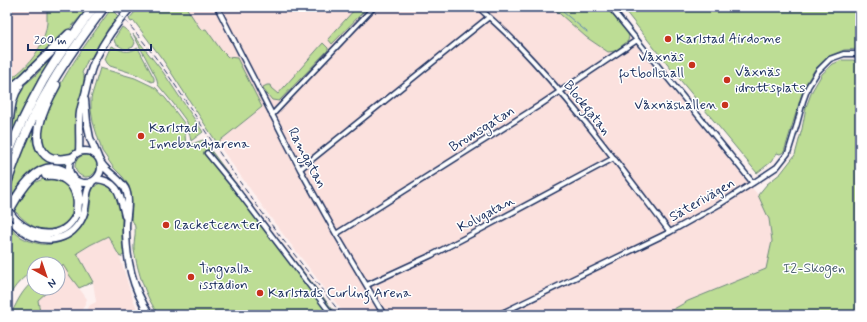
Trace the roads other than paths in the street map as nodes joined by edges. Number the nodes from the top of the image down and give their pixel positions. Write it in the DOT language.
graph roads {
  1 [pos="94,7"];
  2 [pos="104,7"];
  3 [pos="131,7"];
  4 [pos="217,7"];
  5 [pos="374,7"];
  6 [pos="478,7"];
  7 [pos="610,7"];
  8 [pos="87,17"];
  9 [pos="489,17"];
  10 [pos="637,40"];
  11 [pos="74,49"];
  12 [pos="860,55"];
  13 [pos="24,78"];
  14 [pos="7,92"];
  15 [pos="560,92"];
  16 [pos="85,94"];
  17 [pos="272,115"];
  18 [pos="7,129"];
  19 [pos="79,152"];
  20 [pos="207,153"];
  21 [pos="7,157"];
  22 [pos="72,158"];
  23 [pos="614,158"];
  24 [pos="100,160"];
  25 [pos="300,169"];
  26 [pos="74,179"];
  27 [pos="94,181"];
  28 [pos="7,183"];
  29 [pos="753,184"];
  30 [pos="26,185"];
  31 [pos="7,209"];
  32 [pos="77,213"];
  33 [pos="7,215"];
  34 [pos="126,219"];
  35 [pos="15,222"];
  36 [pos="670,232"];
  37 [pos="336,234"];
  38 [pos="367,285"];
  39 [pos="150,315"];
  40 [pos="332,315"];
  41 [pos="384,315"];
  42 [pos="498,315"];
  1 -- 8 [label="highway"];
  2 -- 11 [label="highway"];
  3 -- 16 [label="street"];
  4 -- 17 [label="street, Ramgatan"];
  5 -- 17 [label="street"];
  6 -- 9 [label="street, Blockgatan"];
  7 -- 10 [label="street"];
  8 -- 13 [label="highway"];
  8 -- 21 [label="highway"];
  9 -- 15 [label="street, Blockgatan"];
  9 -- 25 [label="street"];
  10 -- 15 [label="street, Bromsgatan"];
  10 -- 29 [label="street"];
  11 -- 22 [label="highway"];
  11 -- 28 [label="highway"];
  12 -- 29 [label="street, Säterivägen"];
  13 -- 14 [label="highway"];
  13 -- 18 [label="highway"];
  15 -- 23 [label="street, Blockgatan"];
  15 -- 37 [label="street, Bromsgatan"];
  16 -- 19 [label="street"];
  16 -- 24 [label="street"];
  17 -- 25 [label="street, Ramgatan"];
  19 -- 22 [label="street"];
  19 -- 24 [label="street"];
  20 -- 40 [label="street"];
  22 -- 26 [label="street"];
  23 -- 36 [label="street, Blockgatan"];
  23 -- 38 [label="street, Kolvgatan"];
  24 -- 27 [label="street"];
  24 -- 34 [label="street"];
  25 -- 37 [label="street, Ramgatan"];
  26 -- 27 [label="street"];
  26 -- 30 [label="highway"];
  26 -- 32 [label="street"];
  27 -- 34 [label="street"];
  27 -- 35 [label="street"];
  29 -- 36 [label="street, Säterivägen"];
  30 -- 32 [label="highway"];
  30 -- 33 [label="highway"];
  31 -- 35 [label="street, bridge"];
  32 -- 35 [label="street"];
  33 -- 35 [label="street"];
  34 -- 39 [label="street"];
  36 -- 42 [label="street, Säterivägen"];
  37 -- 38 [label="street, Ramgatan"];
  38 -- 41 [label="street, Ramgatan"];
}
